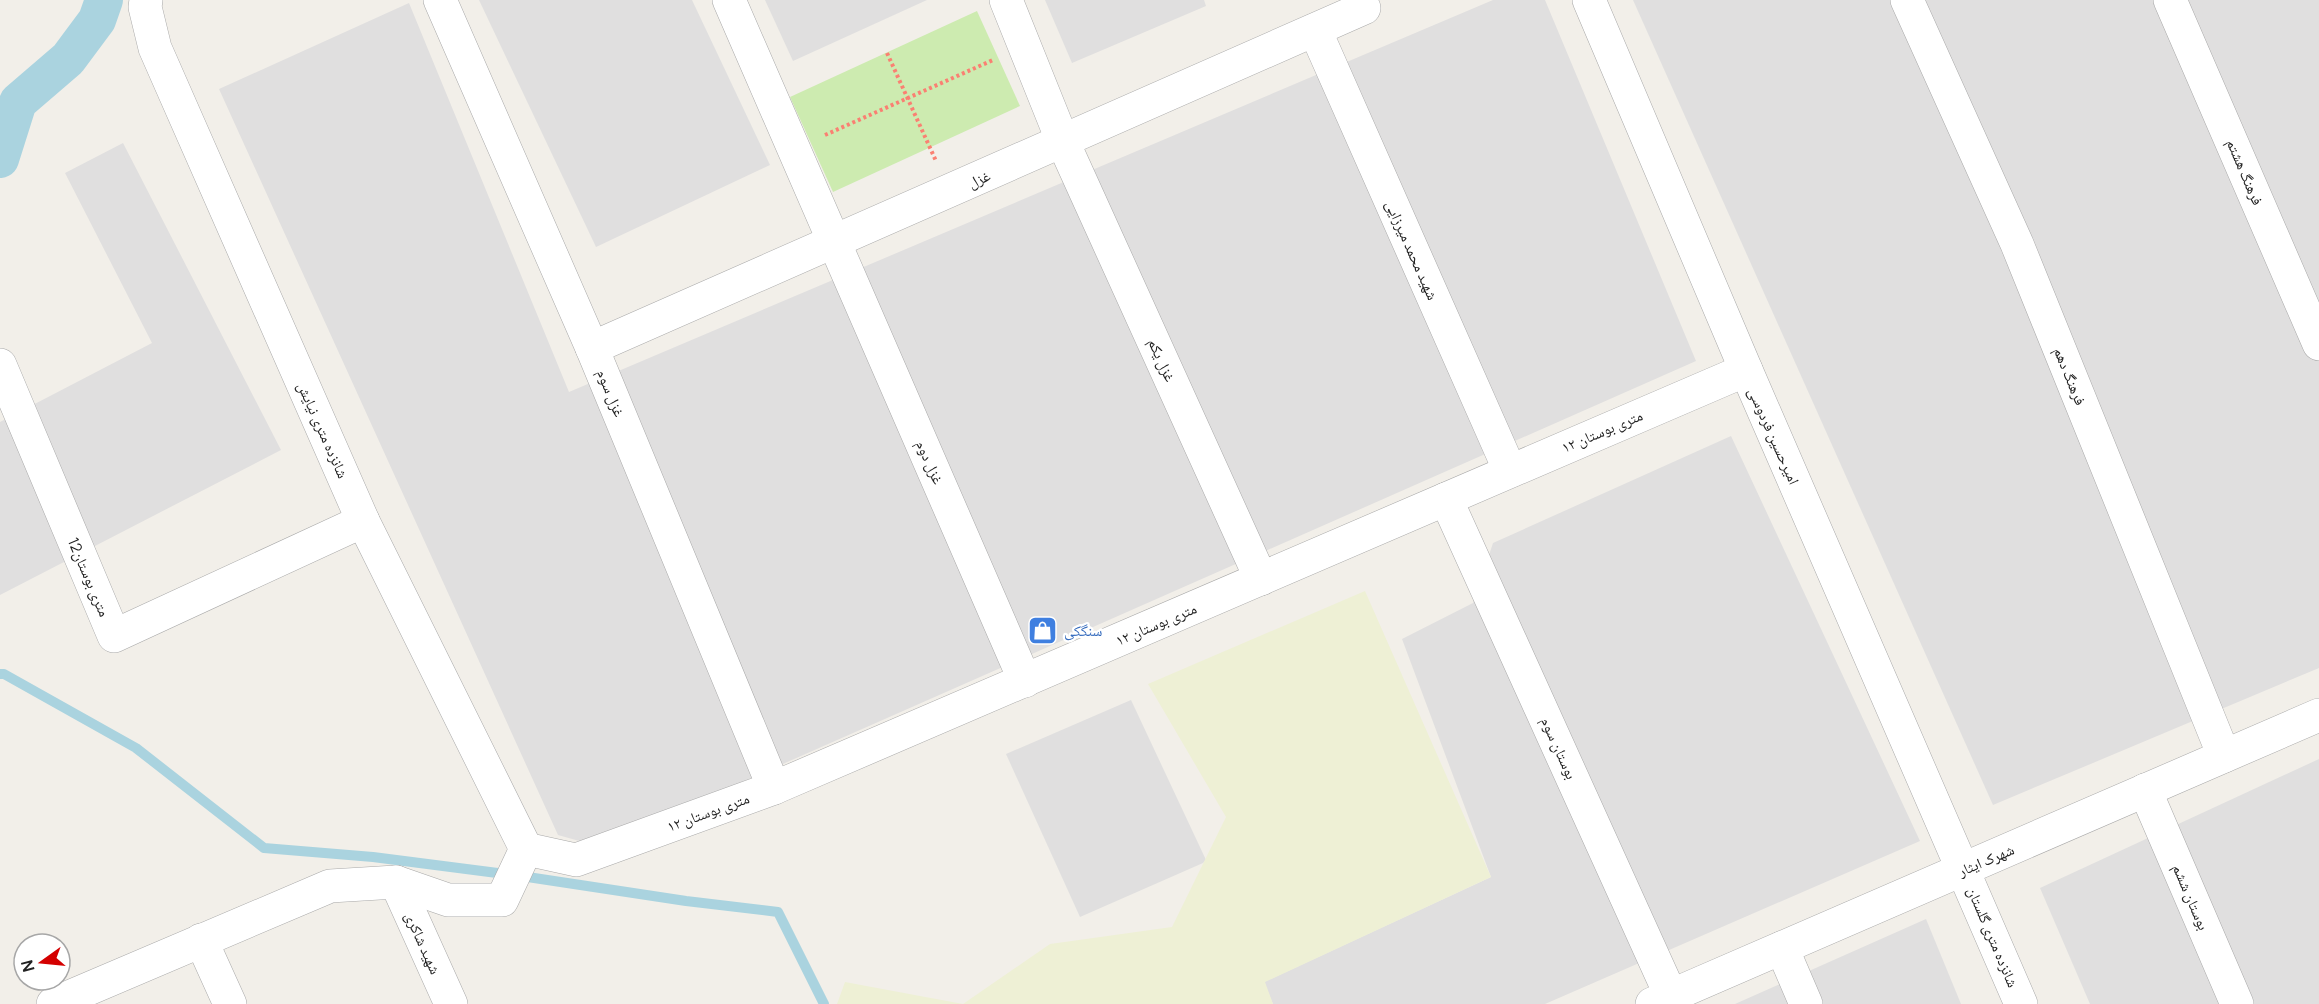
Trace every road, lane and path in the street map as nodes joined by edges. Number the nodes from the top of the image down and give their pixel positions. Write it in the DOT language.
graph roads {
  1 [pos="146,0"];
  2 [pos="440,0"];
  3 [pos="729,0"];
  4 [pos="1006,0"];
  5 [pos="1589,0"];
  6 [pos="1907,0"];
  7 [pos="2170,0"];
  8 [pos="1364,8"];
  9 [pos="1315,30"];
  10 [pos="1025,47"];
  11 [pos="887,53"];
  12 [pos="908,98"];
  13 [pos="1063,142"];
  14 [pos="794,148"];
  15 [pos="950,191"];
  16 [pos="834,242"];
  17 [pos="2319,344"];
  18 [pos="592,348"];
  19 [pos="0,365"];
  20 [pos="1746,370"];
  21 [pos="1510,471"];
  22 [pos="1446,500"];
  23 [pos="363,521"];
  24 [pos="1261,579"];
  25 [pos="1025,681"];
  26 [pos="2319,715"];
  27 [pos="2224,756"];
  28 [pos="774,788"];
  29 [pos="2145,790"];
  30 [pos="526,849"];
  31 [pos="1964,869"];
  32 [pos="396,882"];
  33 [pos="201,939"];
  34 [pos="1782,948"];
  35 [pos="1661,1000"];
  36 [pos="53,1004"];
  37 [pos="230,1004"];
  38 [pos="451,1004"];
  39 [pos="1806,1004"];
  40 [pos="2021,1004"];
  41 [pos="2237,1004"];
  1 -- 23 [label="street, شانزده متری نیایش"];
  2 -- 18 [label="street, غزل سوم"];
  3 -- 14 [label="street, غزل دوم"];
  4 -- 10 [label="street, غزل یکم"];
  5 -- 20 [label="street, امیرحسین فردوسی"];
  6 -- 27 [label="street, فرهنگ دهم"];
  7 -- 17 [label="street, فرهنگ هشتم"];
  8 -- 9 [label="street, غزل"];
  9 -- 13 [label="street, غزل"];
  9 -- 21 [label="street, شهید محمد میرزایی"];
  10 -- 12 [label="path"];
  10 -- 13 [label="street, غزل یکم"];
  11 -- 12 [label="path"];
  12 -- 14 [label="path"];
  12 -- 15 [label="path"];
  13 -- 15 [label="street, غزل"];
  13 -- 24 [label="street, غزل یکم"];
  14 -- 16 [label="street, غزل دوم"];
  15 -- 16 [label="street, غزل"];
  16 -- 18 [label="street, غزل"];
  16 -- 25 [label="street, غزل دوم"];
  18 -- 28 [label="street, غزل سوم"];
  19 -- 23 [label="street, 12متری بوستان"];
  20 -- 21 [label="street, ۱۲ متری بوستان"];
  20 -- 31 [label="street, امیرحسین فردوسی"];
  21 -- 22 [label="street, ۱۲ متری بوستان"];
  22 -- 24 [label="street, ۱۲ متری بوستان"];
  22 -- 35 [label="street, بوستان سوم"];
  23 -- 30 [label="street, شانزده متری نیایش"];
  24 -- 25 [label="street, ۱۲ متری بوستان"];
  25 -- 28 [label="street, ۱۲ متری بوستان"];
  26 -- 27 [label="street, شهرک ایثار"];
  27 -- 29 [label="street, شهرک ایثار"];
  28 -- 30 [label="street, ۱۲ متری بوستان"];
  29 -- 31 [label="street, شهرک ایثار"];
  29 -- 41 [label="street, بوستان ششم"];
  30 -- 32 [label="street"];
  31 -- 34 [label="street, شهرک ایثار"];
  31 -- 40 [label="street, شانزده متری گلستان"];
  32 -- 33 [label="street"];
  32 -- 38 [label="street, شهید شاکری"];
  33 -- 36 [label="street"];
  33 -- 37 [label="street"];
  34 -- 35 [label="street, شهرک ایثار"];
  34 -- 39 [label="street"];
}
